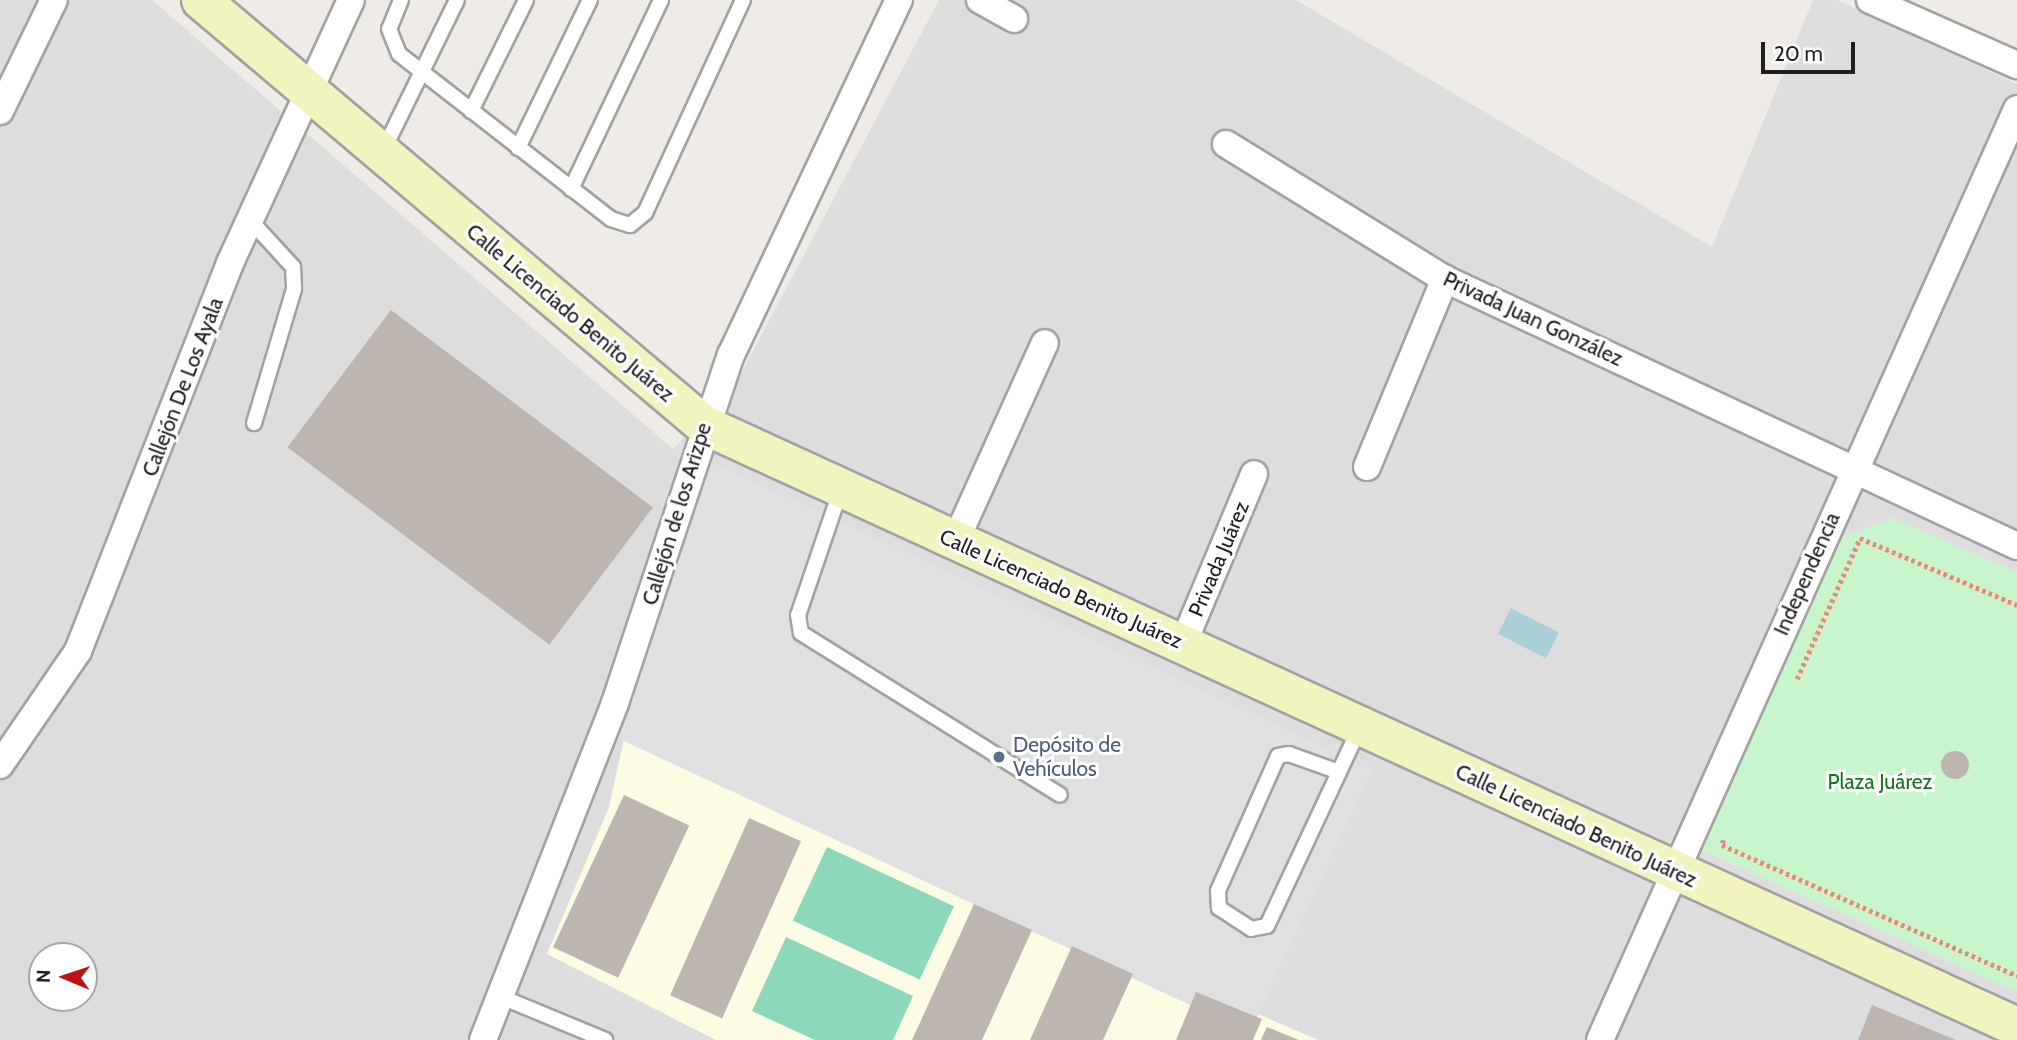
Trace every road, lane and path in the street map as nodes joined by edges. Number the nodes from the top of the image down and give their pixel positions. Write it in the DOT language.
graph roads {
  1 [pos="54,0"];
  2 [pos="201,0"];
  3 [pos="351,0"];
  4 [pos="401,0"];
  5 [pos="457,0"];
  6 [pos="526,0"];
  7 [pos="590,0"];
  8 [pos="661,0"];
  9 [pos="743,0"];
  10 [pos="899,0"];
  11 [pos="980,0"];
  12 [pos="1870,0"];
  13 [pos="1014,19"];
  14 [pos="2017,65"];
  15 [pos="421,73"];
  16 [pos="309,91"];
  17 [pos="2017,109"];
  18 [pos="0,111"];
  19 [pos="471,111"];
  20 [pos="1226,144"];
  21 [pos="518,148"];
  22 [pos="382,154"];
  23 [pos="571,189"];
  24 [pos="250,220"];
  25 [pos="1445,279"];
  26 [pos="1045,344"];
  27 [pos="254,423"];
  28 [pos="704,425"];
  29 [pos="1367,467"];
  30 [pos="1853,472"];
  31 [pos="1254,474"];
  32 [pos="841,489"];
  33 [pos="955,542"];
  34 [pos="2017,546"];
  35 [pos="2017,605"];
  36 [pos="1183,643"];
  37 [pos="1794,685"];
  38 [pos="1360,726"];
  39 [pos="0,765"];
  40 [pos="1339,772"];
  41 [pos="1060,795"];
  42 [pos="1727,832"];
  43 [pos="1674,872"];
  44 [pos="2017,976"];
  45 [pos="499,996"];
  46 [pos="2017,1027"];
  47 [pos="483,1040"];
  48 [pos="605,1040"];
  49 [pos="1600,1040"];
  1 -- 18 [label="street"];
  2 -- 16 [label="street, Calle Licenciado Benito Juárez"];
  3 -- 16 [label="street, Callejón De Los Ayala"];
  4 -- 15 [label="lane"];
  5 -- 15 [label="lane"];
  6 -- 19 [label="lane"];
  7 -- 21 [label="lane"];
  8 -- 23 [label="lane"];
  9 -- 23 [label="lane"];
  10 -- 28 [label="street, Callejón de los Arizpe"];
  11 -- 13 [label="street"];
  12 -- 14 [label="street"];
  15 -- 19 [label="lane"];
  15 -- 22 [label="lane"];
  16 -- 22 [label="street, Calle Licenciado Benito Juárez"];
  16 -- 24 [label="street, Callejón De Los Ayala"];
  17 -- 30 [label="street, Independencia"];
  19 -- 21 [label="lane"];
  20 -- 25 [label="street, Privada Juan González"];
  21 -- 23 [label="lane"];
  22 -- 28 [label="street, Calle Licenciado Benito Juárez"];
  24 -- 27 [label="lane"];
  24 -- 39 [label="street, Callejón De Los Ayala"];
  25 -- 29 [label="street"];
  25 -- 30 [label="street, Privada Juan González"];
  26 -- 33 [label="street"];
  28 -- 32 [label="street, Calle Licenciado Benito Juárez"];
  28 -- 45 [label="street, Callejón de los Arizpe"];
  30 -- 34 [label="street, Privada Juan González"];
  30 -- 43 [label="street, Independencia"];
  31 -- 36 [label="street, Privada Juárez"];
  32 -- 33 [label="street, Calle Licenciado Benito Juárez"];
  32 -- 41 [label="lane"];
  33 -- 36 [label="street, Calle Licenciado Benito Juárez"];
  35 -- 37 [label="path"];
  36 -- 38 [label="street, Calle Licenciado Benito Juárez"];
  38 -- 40 [label="lane"];
  38 -- 43 [label="street, Calle Licenciado Benito Juárez"];
  40 -- 40 [label="lane"];
  42 -- 44 [label="path"];
  43 -- 46 [label="street, Calle Licenciado Benito Juárez"];
  43 -- 49 [label="street, Independencia"];
  45 -- 47 [label="street, Callejón de los Arizpe"];
  45 -- 48 [label="lane"];
}
